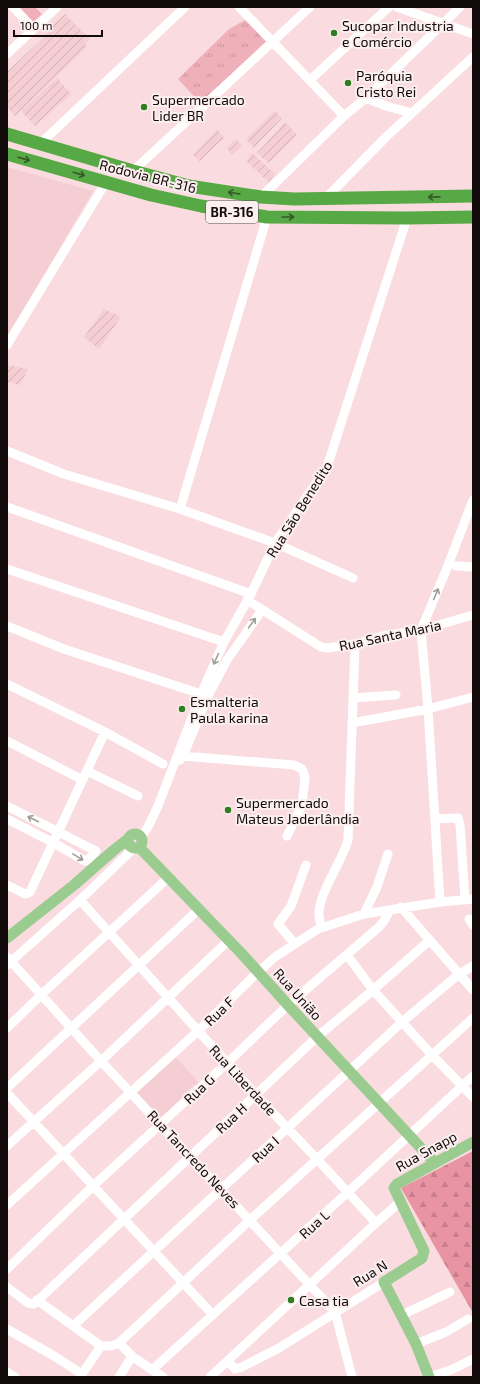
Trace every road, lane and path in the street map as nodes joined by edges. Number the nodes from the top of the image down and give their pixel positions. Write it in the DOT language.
graph roads {
  1 [pos="13,7"];
  2 [pos="57,7"];
  3 [pos="185,7"];
  4 [pos="239,7"];
  5 [pos="310,7"];
  6 [pos="389,7"];
  7 [pos="397,7"];
  8 [pos="460,7"];
  9 [pos="443,23"];
  10 [pos="33,28"];
  11 [pos="473,34"];
  12 [pos="272,42"];
  13 [pos="7,54"];
  14 [pos="473,57"];
  15 [pos="310,80"];
  16 [pos="366,98"];
  17 [pos="412,113"];
  18 [pos="344,116"];
  19 [pos="7,134"];
  20 [pos="24,139"];
  21 [pos="7,140"];
  22 [pos="40,144"];
  23 [pos="7,154"];
  24 [pos="133,171"];
  25 [pos="106,182"];
  26 [pos="473,196"];
  27 [pos="260,197"];
  28 [pos="325,199"];
  29 [pos="267,217"];
  30 [pos="473,217"];
  31 [pos="407,218"];
  32 [pos="7,344"];
  33 [pos="7,451"];
  34 [pos="473,500"];
  35 [pos="7,507"];
  36 [pos="180,509"];
  37 [pos="275,543"];
  38 [pos="456,566"];
  39 [pos="473,567"];
  40 [pos="7,569"];
  41 [pos="353,578"];
  42 [pos="249,597"];
  43 [pos="262,610"];
  44 [pos="473,615"];
  45 [pos="7,626"];
  46 [pos="421,630"];
  47 [pos="224,642"];
  48 [pos="355,644"];
  49 [pos="7,684"];
  50 [pos="201,694"];
  51 [pos="396,695"];
  52 [pos="473,697"];
  53 [pos="353,698"];
  54 [pos="428,709"];
  55 [pos="352,724"];
  56 [pos="105,732"];
  57 [pos="7,741"];
  58 [pos="183,756"];
  59 [pos="163,764"];
  60 [pos="173,767"];
  61 [pos="87,771"];
  62 [pos="82,780"];
  63 [pos="138,796"];
  64 [pos="7,806"];
  65 [pos="7,819"];
  66 [pos="435,819"];
  67 [pos="59,832"];
  68 [pos="287,836"];
  69 [pos="136,841"];
  70 [pos="54,843"];
  71 [pos="388,854"];
  72 [pos="306,865"];
  73 [pos="170,877"];
  74 [pos="9,889"];
  75 [pos="469,899"];
  76 [pos="80,900"];
  77 [pos="440,902"];
  78 [pos="401,908"];
  79 [pos="199,909"];
  80 [pos="390,910"];
  81 [pos="364,914"];
  82 [pos="321,928"];
  83 [pos="110,932"];
  84 [pos="7,938"];
  85 [pos="229,940"];
  86 [pos="430,940"];
  87 [pos="295,944"];
  88 [pos="347,955"];
  89 [pos="8,961"];
  90 [pos="138,964"];
  91 [pos="473,966"];
  92 [pos="258,972"];
  93 [pos="459,974"];
  94 [pos="373,990"];
  95 [pos="473,990"];
  96 [pos="42,994"];
  97 [pos="168,998"];
  98 [pos="288,1005"];
  99 [pos="473,1018"];
  100 [pos="402,1022"];
  101 [pos="7,1028"];
  102 [pos="71,1028"];
  103 [pos="198,1031"];
  104 [pos="317,1036"];
  105 [pos="432,1055"];
  106 [pos="101,1061"];
  107 [pos="227,1063"];
  108 [pos="349,1070"];
  109 [pos="473,1076"];
  110 [pos="461,1086"];
  111 [pos="7,1088"];
  112 [pos="131,1092"];
  113 [pos="7,1093"];
  114 [pos="256,1095"];
  115 [pos="473,1097"];
  116 [pos="379,1103"];
  117 [pos="33,1121"];
  118 [pos="161,1125"];
  119 [pos="288,1128"];
  120 [pos="409,1135"];
  121 [pos="473,1142"];
  122 [pos="7,1146"];
  123 [pos="63,1155"];
  124 [pos="190,1156"];
  125 [pos="317,1159"];
  126 [pos="434,1162"];
  127 [pos="92,1187"];
  128 [pos="394,1188"];
  129 [pos="222,1189"];
  130 [pos="348,1192"];
  131 [pos="401,1202"];
  132 [pos="7,1206"];
  133 [pos="123,1219"];
  134 [pos="250,1220"];
  135 [pos="376,1223"];
  136 [pos="153,1251"];
  137 [pos="281,1254"];
  138 [pos="7,1269"];
  139 [pos="384,1282"];
  140 [pos="183,1284"];
  141 [pos="310,1286"];
  142 [pos="7,1287"];
  143 [pos="450,1292"];
  144 [pos="37,1300"];
  145 [pos="335,1312"];
  146 [pos="213,1315"];
  147 [pos="402,1315"];
  148 [pos="468,1319"];
  149 [pos="73,1326"];
  150 [pos="7,1329"];
  151 [pos="119,1343"];
  152 [pos="416,1344"];
  153 [pos="101,1346"];
  154 [pos="134,1357"];
  155 [pos="473,1360"];
  156 [pos="228,1361"];
  157 [pos="153,1370"];
  158 [pos="7,1372"];
  159 [pos="81,1376"];
  160 [pos="15,1377"];
  161 [pos="119,1377"];
  162 [pos="163,1377"];
  163 [pos="210,1377"];
  164 [pos="352,1377"];
  165 [pos="430,1377"];
  1 -- 10 [label="street"];
  2 -- 10 [label="street"];
  3 -- 22 [label="street"];
  4 -- 12 [label="street"];
  5 -- 12 [label="street"];
  6 -- 15 [label="street"];
  7 -- 9 [label="street"];
  8 -- 9 [label="street"];
  9 -- 11 [label="street"];
  9 -- 16 [label="street"];
  10 -- 13 [label="street"];
  12 -- 15 [label="street"];
  12 -- 24 [label="street"];
  14 -- 17 [label="street"];
  15 -- 18 [label="street"];
  16 -- 17 [label="street"];
  16 -- 18 [label="street"];
  17 -- 28 [label="street"];
  18 -- 27 [label="street"];
  19 -- 20 [label="highway, Rodovia BR-316 / BR-316"];
  20 -- 21 [label="highway"];
  20 -- 22 [label="highway, Rodovia BR-316 / BR-316"];
  22 -- 24 [label="highway, Rodovia BR-316 / BR-316"];
  23 -- 25 [label="highway, Rodovia BR-316 / BR-316, one-way"];
  27 -- 24 [label="highway, Rodovia BR-316 / BR-316, one-way"];
  25 -- 29 [label="highway, Rodovia BR-316 / BR-316"];
  25 -- 32 [label="street"];
  26 -- 28 [label="highway, BR-316, one-way"];
  27 -- 28 [label="highway, BR-316"];
  29 -- 31 [label="highway, Rodovia BR-316 / BR-316, one-way"];
  29 -- 36 [label="street"];
  30 -- 31 [label="highway, Rodovia BR-316 / BR-316"];
  31 -- 37 [label="street, Rua São Benedito"];
  33 -- 36 [label="street"];
  46 -- 34 [label="street, one-way"];
  35 -- 42 [label="street, Rua Santa Maria"];
  36 -- 37 [label="street"];
  37 -- 41 [label="street"];
  37 -- 42 [label="street, Rua São Benedito"];
  38 -- 39 [label="street"];
  40 -- 47 [label="street"];
  42 -- 43 [label="street, Rua Santa Maria"];
  42 -- 47 [label="street, Rua São Benedito"];
  43 -- 48 [label="street, Rua Santa Maria"];
  58 -- 43 [label="street, Rua São Benedito, one-way"];
  44 -- 46 [label="street, Rua Santa Maria"];
  45 -- 50 [label="street"];
  46 -- 48 [label="street, Rua Santa Maria"];
  46 -- 54 [label="street"];
  47 -- 50 [label="street, Rua São Benedito, one-way"];
  48 -- 53 [label="street"];
  49 -- 56 [label="street"];
  50 -- 60 [label="street, Rua São Benedito"];
  51 -- 53 [label="street"];
  52 -- 54 [label="street"];
  53 -- 55 [label="street"];
  54 -- 55 [label="street"];
  54 -- 66 [label="street"];
  55 -- 82 [label="street"];
  56 -- 59 [label="street"];
  56 -- 61 [label="street"];
  57 -- 62 [label="street"];
  58 -- 60 [label="street, Rua São Benedito"];
  58 -- 68 [label="street"];
  60 -- 69 [label="street, Rua São Benedito"];
  61 -- 62 [label="street"];
  61 -- 63 [label="street"];
  62 -- 67 [label="street"];
  67 -- 64 [label="street, one-way"];
  65 -- 70 [label="street"];
  66 -- 75 [label="street"];
  66 -- 77 [label="street"];
  67 -- 70 [label="street"];
  70 -- 67 [label="street, one-way"];
  69 -- 73 [label="main road, Rua União"];
  69 -- 76 [label="street, Rua São Benedito"];
  69 -- 84 [label="main road"];
  70 -- 74 [label="street"];
  71 -- 81 [label="street"];
  72 -- 87 [label="street"];
  73 -- 79 [label="main road, Rua União"];
  73 -- 83 [label="street"];
  75 -- 77 [label="street, Rua F"];
  76 -- 83 [label="street, Rua Liberdade"];
  76 -- 89 [label="street, Rua São Benedito"];
  77 -- 78 [label="street, Rua F"];
  78 -- 80 [label="street, Rua F"];
  78 -- 86 [label="street"];
  79 -- 85 [label="main road, Rua União"];
  79 -- 90 [label="street"];
  80 -- 81 [label="street, Rua F"];
  80 -- 88 [label="street, Rua G"];
  81 -- 82 [label="street, Rua F"];
  82 -- 87 [label="street, Rua F"];
  83 -- 90 [label="street, Rua Liberdade"];
  83 -- 96 [label="street"];
  85 -- 92 [label="main road, Rua União"];
  85 -- 97 [label="street"];
  86 -- 93 [label="street"];
  86 -- 94 [label="street, Rua H"];
  87 -- 92 [label="street, Rua F"];
  88 -- 94 [label="street"];
  88 -- 98 [label="street, Rua G"];
  89 -- 96 [label="street, Rua Tancredo Neves"];
  90 -- 97 [label="street, Rua Liberdade"];
  90 -- 102 [label="street"];
  91 -- 93 [label="street, Rua I"];
  92 -- 98 [label="main road, Rua União"];
  92 -- 103 [label="street, Rua F"];
  93 -- 95 [label="street"];
  93 -- 100 [label="street, Rua I"];
  94 -- 100 [label="street"];
  94 -- 104 [label="street, Rua H"];
  96 -- 101 [label="street"];
  96 -- 102 [label="street, Rua Tancredo Neves"];
  97 -- 103 [label="street, Rua Liberdade"];
  97 -- 106 [label="street"];
  98 -- 104 [label="main road, Rua União"];
  98 -- 107 [label="street, Rua G"];
  99 -- 105 [label="street"];
  100 -- 105 [label="street"];
  100 -- 108 [label="street, Rua I"];
  102 -- 106 [label="street, Rua Tancredo Neves"];
  102 -- 111 [label="street"];
  103 -- 107 [label="street, Rua Liberdade"];
  103 -- 112 [label="street, Rua F"];
  104 -- 108 [label="main road, Rua União"];
  104 -- 114 [label="street, Rua H"];
  105 -- 110 [label="street"];
  105 -- 116 [label="street"];
  106 -- 112 [label="street, Rua Tancredo Neves"];
  106 -- 117 [label="street"];
  107 -- 114 [label="street, Rua Liberdade"];
  107 -- 118 [label="street, Rua G"];
  108 -- 116 [label="main road, Rua União"];
  108 -- 119 [label="street, Rua I"];
  109 -- 110 [label="street, Rua L"];
  110 -- 115 [label="street"];
  110 -- 120 [label="street, Rua L"];
  112 -- 118 [label="street, Rua Tancredo Neves"];
  112 -- 123 [label="street, Rua F"];
  113 -- 117 [label="street"];
  114 -- 119 [label="street, Rua Liberdade"];
  114 -- 124 [label="street, Rua H"];
  116 -- 120 [label="main road, Rua União"];
  116 -- 125 [label="street"];
  117 -- 122 [label="street"];
  117 -- 123 [label="street"];
  118 -- 124 [label="street, Rua Tancredo Neves"];
  118 -- 127 [label="street, Rua G"];
  119 -- 125 [label="street, Rua Liberdade"];
  119 -- 129 [label="street, Rua I"];
  120 -- 126 [label="main road, Rua União"];
  120 -- 130 [label="street, Rua L"];
  121 -- 126 [label="main road, Rua Snapp"];
  123 -- 127 [label="street"];
  123 -- 132 [label="street, Rua F"];
  124 -- 129 [label="street, Rua Tancredo Neves"];
  124 -- 133 [label="street, Rua H"];
  125 -- 130 [label="street, Rua Liberdade"];
  125 -- 134 [label="street"];
  126 -- 128 [label="main road, Rua Snapp"];
  127 -- 133 [label="street"];
  127 -- 138 [label="street, Rua G"];
  128 -- 131 [label="main road, Rua N"];
  129 -- 134 [label="street, Rua Tancredo Neves"];
  129 -- 136 [label="street, Rua I"];
  130 -- 135 [label="street, Rua Liberdade"];
  130 -- 137 [label="street, Rua L"];
  131 -- 135 [label="street"];
  131 -- 139 [label="main road, Rua N"];
  133 -- 136 [label="street"];
  133 -- 144 [label="street, Rua H"];
  134 -- 137 [label="street, Rua Tancredo Neves"];
  134 -- 140 [label="street"];
  135 -- 141 [label="street"];
  136 -- 140 [label="street"];
  136 -- 149 [label="street, Rua I"];
  137 -- 141 [label="street, Rua Tancredo Neves"];
  137 -- 146 [label="street, Rua L"];
  139 -- 145 [label="street, Rua N"];
  139 -- 147 [label="main road"];
  140 -- 146 [label="street"];
  140 -- 151 [label="street"];
  141 -- 145 [label="street, Rua Tancredo Neves"];
  141 -- 156 [label="street"];
  142 -- 144 [label="street"];
  143 -- 147 [label="street"];
  144 -- 149 [label="street"];
  145 -- 156 [label="street, Rua N"];
  145 -- 164 [label="street, Rua Tancredo Neves"];
  146 -- 157 [label="street, Rua L"];
  147 -- 152 [label="main road"];
  148 -- 152 [label="street"];
  149 -- 153 [label="street"];
  150 -- 159 [label="street"];
  151 -- 153 [label="street"];
  151 -- 154 [label="street"];
  152 -- 165 [label="main road"];
  153 -- 159 [label="street"];
  154 -- 157 [label="street"];
  154 -- 161 [label="street"];
  155 -- 165 [label="street"];
  156 -- 163 [label="street"];
  157 -- 162 [label="street"];
  158 -- 160 [label="street"];
}
